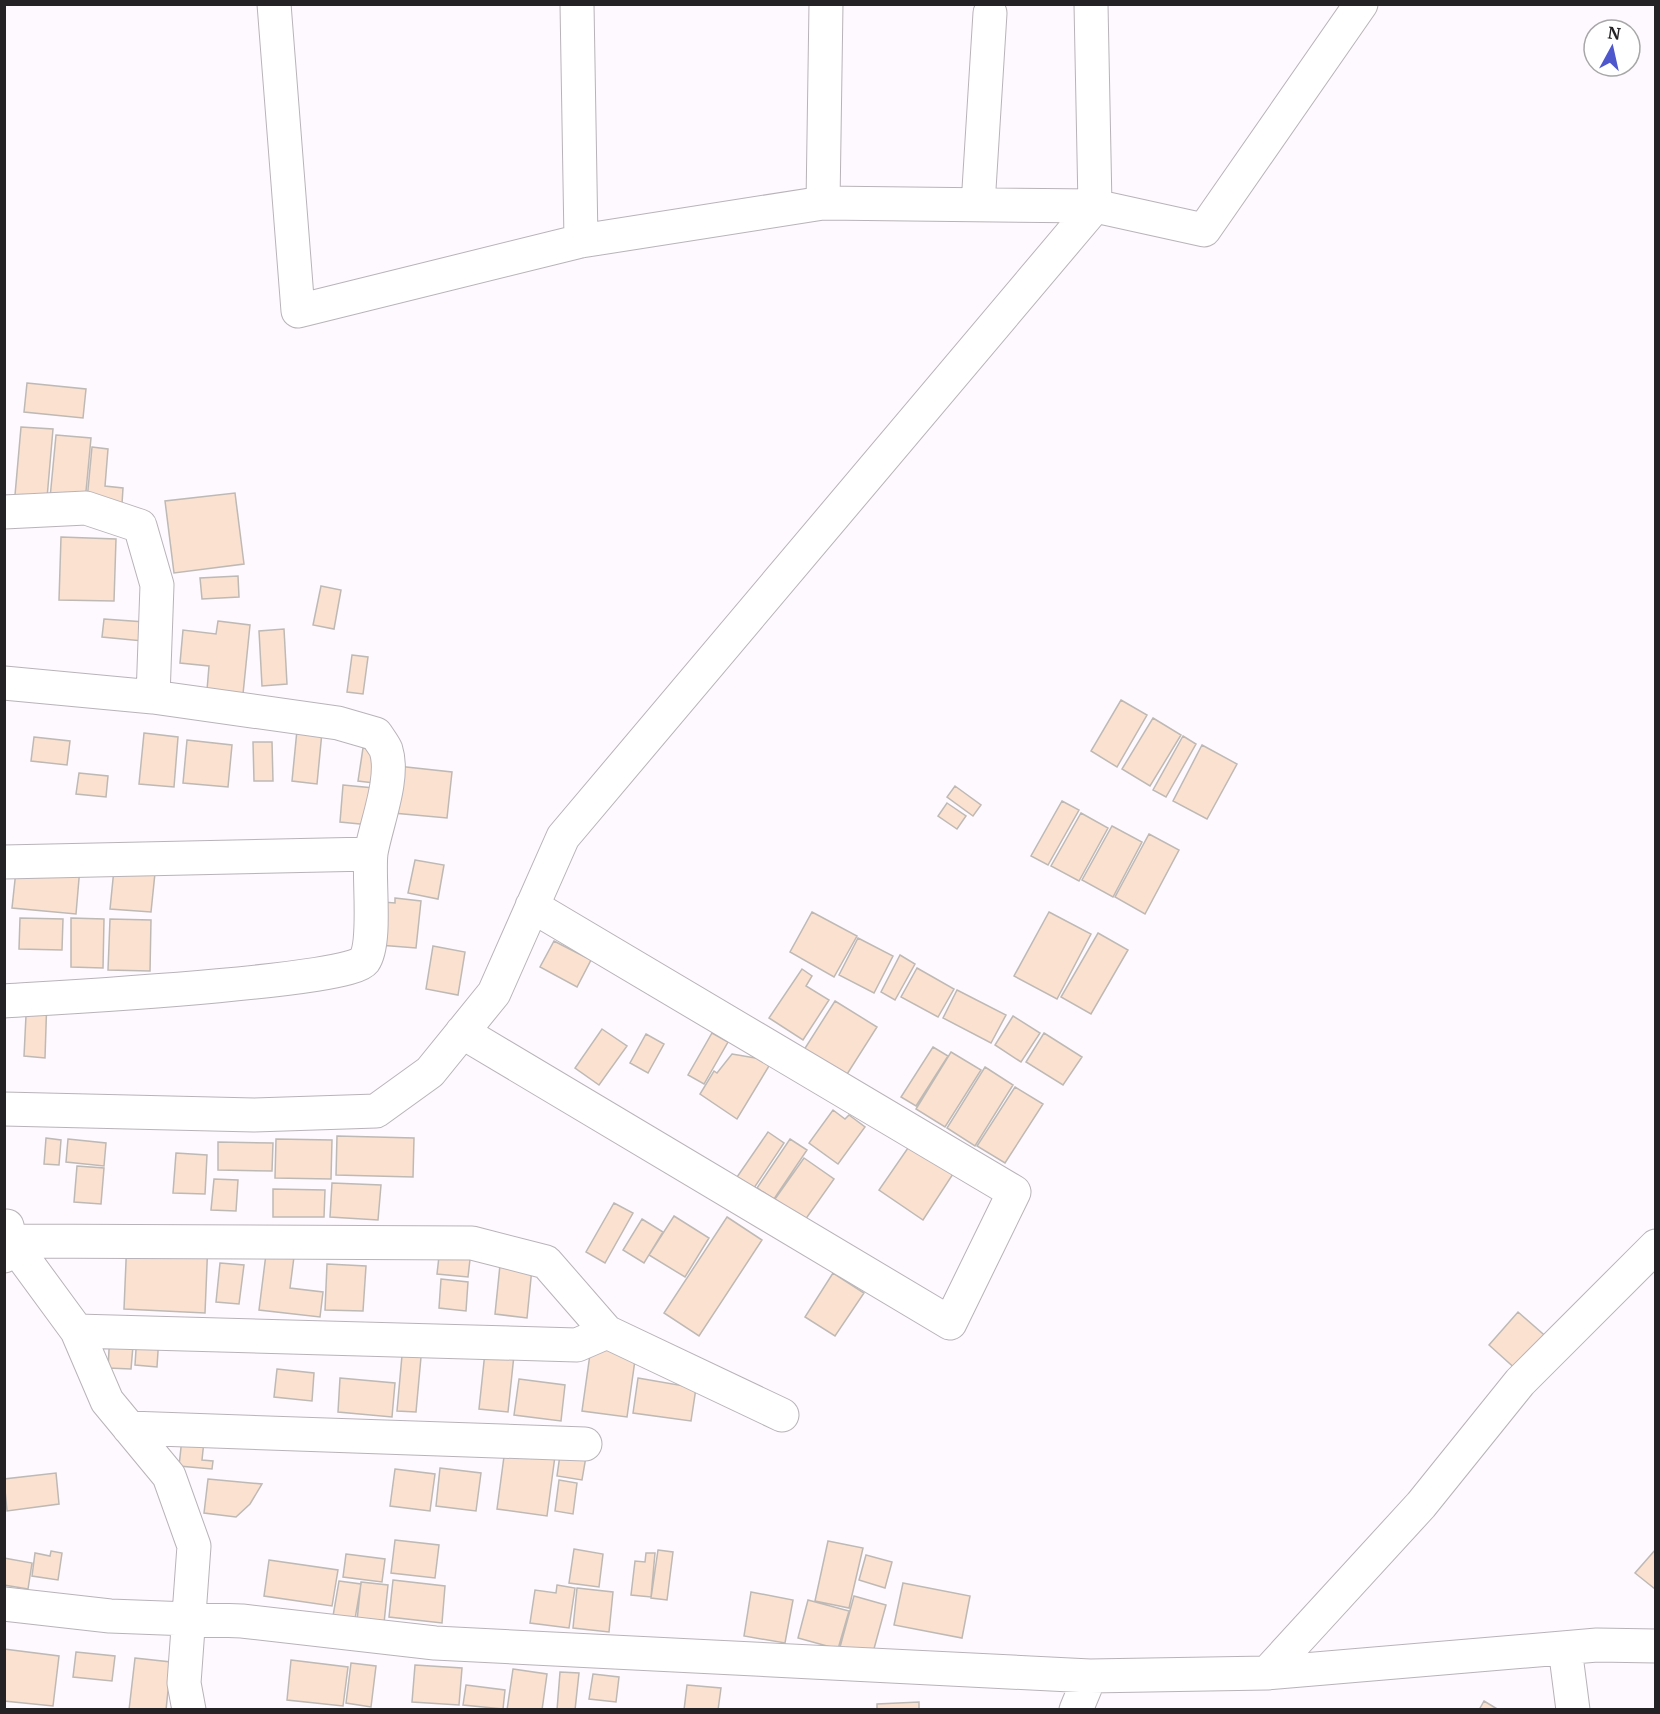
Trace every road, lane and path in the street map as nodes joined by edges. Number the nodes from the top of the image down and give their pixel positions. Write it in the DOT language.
graph roads {
  1 [pos="274,4"];
  2 [pos="577,4"];
  3 [pos="826,4"];
  4 [pos="1091,4"];
  5 [pos="1361,4"];
  6 [pos="990,13"];
  7 [pos="823,203"];
  8 [pos="978,205"];
  9 [pos="1095,206"];
  10 [pos="581,241"];
  11 [pos="4,512"];
  12 [pos="4,683"];
  13 [pos="153,697"];
  14 [pos="371,854"];
  15 [pos="4,861"];
  16 [pos="532,906"];
  17 [pos="4,1001"];
  18 [pos="462,1032"];
  19 [pos="4,1109"];
  20 [pos="7,1239"];
  21 [pos="1656,1246"];
  22 [pos="77,1330"];
  23 [pos="607,1332"];
  24 [pos="782,1416"];
  25 [pos="129,1428"];
  26 [pos="585,1444"];
  27 [pos="4,1604"];
  28 [pos="189,1619"];
  29 [pos="1656,1646"];
  30 [pos="1565,1648"];
  31 [pos="1267,1672"];
  32 [pos="1090,1676"];
  33 [pos="189,1710"];
  34 [pos="1076,1710"];
  35 [pos="1573,1710"];
  1 -- 10 [label="street"];
  2 -- 10 [label="street"];
  3 -- 7 [label="street"];
  4 -- 9 [label="street"];
  5 -- 9 [label="street"];
  6 -- 8 [label="street"];
  7 -- 8 [label="street"];
  7 -- 10 [label="street"];
  8 -- 9 [label="street"];
  9 -- 16 [label="street"];
  11 -- 13 [label="street"];
  12 -- 13 [label="street"];
  13 -- 14 [label="street"];
  14 -- 15 [label="street"];
  14 -- 17 [label="street"];
  16 -- 18 [label="street"];
  16 -- 18 [label="street"];
  18 -- 19 [label="street"];
  20 -- 22 [label="street"];
  20 -- 23 [label="street"];
  21 -- 31 [label="street"];
  22 -- 23 [label="street"];
  22 -- 25 [label="street"];
  23 -- 24 [label="street"];
  25 -- 26 [label="street"];
  25 -- 28 [label="street"];
  27 -- 28 [label="street"];
  28 -- 32 [label="street"];
  28 -- 33 [label="street"];
  29 -- 30 [label="street"];
  30 -- 31 [label="street"];
  30 -- 35 [label="street"];
  31 -- 32 [label="street"];
  32 -- 34 [label="street"];
}
